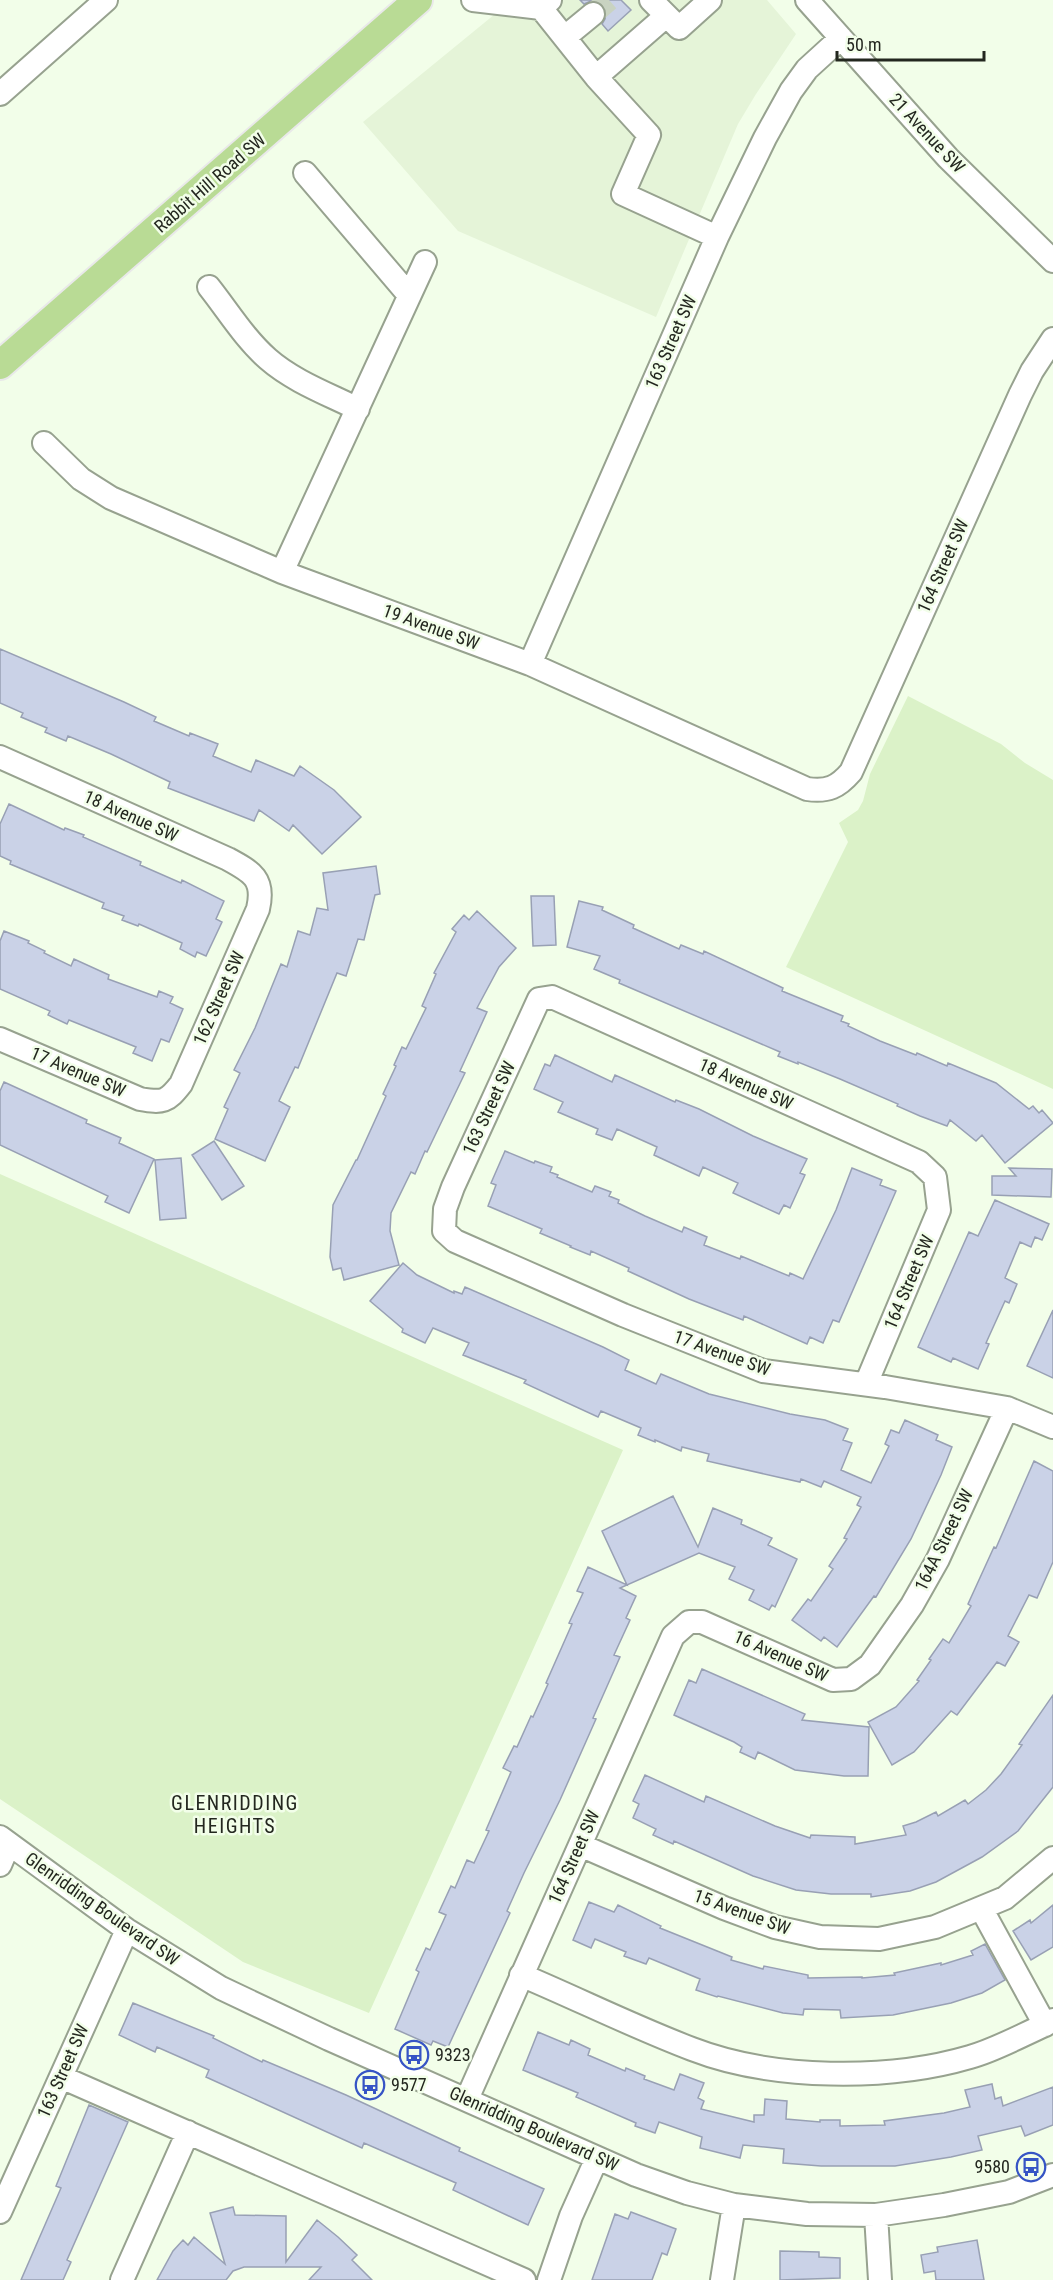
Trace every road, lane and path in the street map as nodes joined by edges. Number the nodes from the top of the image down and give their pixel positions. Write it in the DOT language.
graph roads {
  1 [pos="106,0"];
  2 [pos="418,0"];
  3 [pos="473,0"];
  4 [pos="710,0"];
  5 [pos="807,0"];
  6 [pos="546,4"];
  7 [pos="658,8"];
  8 [pos="593,14"];
  9 [pos="565,38"];
  10 [pos="841,38"];
  11 [pos="596,77"];
  12 [pos="0,94"];
  13 [pos="305,173"];
  14 [pos="717,237"];
  15 [pos="1053,261"];
  16 [pos="424,262"];
  17 [pos="209,287"];
  18 [pos="409,295"];
  19 [pos="1053,339"];
  20 [pos="0,365"];
  21 [pos="358,409"];
  22 [pos="44,443"];
  23 [pos="282,572"];
  24 [pos="530,664"];
  25 [pos="0,757"];
  26 [pos="830,790"];
  27 [pos="258,881"];
  28 [pos="552,997"];
  29 [pos="0,1039"];
  30 [pos="158,1102"];
  31 [pos="935,1177"];
  32 [pos="444,1231"];
  33 [pos="866,1384"];
  34 [pos="1007,1408"];
  35 [pos="1053,1427"];
  36 [pos="689,1622"];
  37 [pos="870,1665"];
  38 [pos="5,1840"];
  39 [pos="580,1845"];
  40 [pos="1053,1858"];
  41 [pos="0,1865"];
  42 [pos="981,1908"];
  43 [pos="128,1930"];
  44 [pos="521,1975"];
  45 [pos="1049,2023"];
  46 [pos="61,2077"];
  47 [pos="467,2099"];
  48 [pos="188,2132"];
  49 [pos="597,2157"];
  50 [pos="1053,2175"];
  51 [pos="734,2205"];
  52 [pos="0,2212"];
  53 [pos="876,2215"];
  54 [pos="122,2280"];
  55 [pos="524,2280"];
  56 [pos="549,2280"];
  57 [pos="722,2280"];
  58 [pos="880,2280"];
  1 -- 12 [label="street"];
  2 -- 20 [label="main road, Rabbit Hill Road SW"];
  3 -- 6 [label="street"];
  4 -- 7 [label="street"];
  5 -- 10 [label="street, 21 Avenue SW"];
  6 -- 9 [label="street"];
  7 -- 11 [label="street"];
  8 -- 9 [label="street"];
  9 -- 11 [label="street"];
  10 -- 14 [label="street, 163 Street SW"];
  10 -- 15 [label="street, 21 Avenue SW"];
  11 -- 14 [label="street"];
  13 -- 18 [label="street"];
  14 -- 24 [label="street, 163 Street SW"];
  16 -- 18 [label="street"];
  17 -- 21 [label="street"];
  18 -- 21 [label="street"];
  19 -- 26 [label="street, 164 Street SW"];
  21 -- 23 [label="street"];
  22 -- 23 [label="street, 19 Avenue SW"];
  23 -- 24 [label="street, 19 Avenue SW"];
  24 -- 26 [label="street, 19 Avenue SW"];
  25 -- 27 [label="street, 18 Avenue SW"];
  27 -- 30 [label="street, 162 Street SW"];
  28 -- 31 [label="street, 18 Avenue SW"];
  28 -- 32 [label="street, 163 Street SW"];
  29 -- 30 [label="street, 17 Avenue SW"];
  31 -- 33 [label="street, 164 Street SW"];
  32 -- 33 [label="street, 17 Avenue SW"];
  33 -- 34 [label="street, 17 Avenue SW"];
  34 -- 35 [label="street, 17 Avenue SW"];
  34 -- 37 [label="street, 164A Street SW"];
  36 -- 37 [label="street, 16 Avenue SW"];
  36 -- 39 [label="street, 164 Street SW"];
  38 -- 41 [label="street"];
  38 -- 43 [label="street, Glenridding Boulevard SW"];
  39 -- 42 [label="street, 15 Avenue SW"];
  39 -- 44 [label="street, 164 Street SW"];
  40 -- 42 [label="street, 15 Avenue SW"];
  42 -- 45 [label="street"];
  43 -- 46 [label="street, 163 Street SW"];
  43 -- 47 [label="street, Glenridding Boulevard SW"];
  44 -- 45 [label="street"];
  44 -- 47 [label="street, 164 Street SW"];
  46 -- 48 [label="street"];
  46 -- 52 [label="street, 163 Street SW"];
  47 -- 49 [label="street, Glenridding Boulevard SW"];
  48 -- 54 [label="street"];
  48 -- 55 [label="street"];
  49 -- 51 [label="street, Glenridding Boulevard SW"];
  49 -- 56 [label="street"];
  50 -- 53 [label="street, Glenridding Boulevard SW"];
  51 -- 53 [label="street, Glenridding Boulevard SW"];
  51 -- 57 [label="street"];
  53 -- 58 [label="street"];
}
